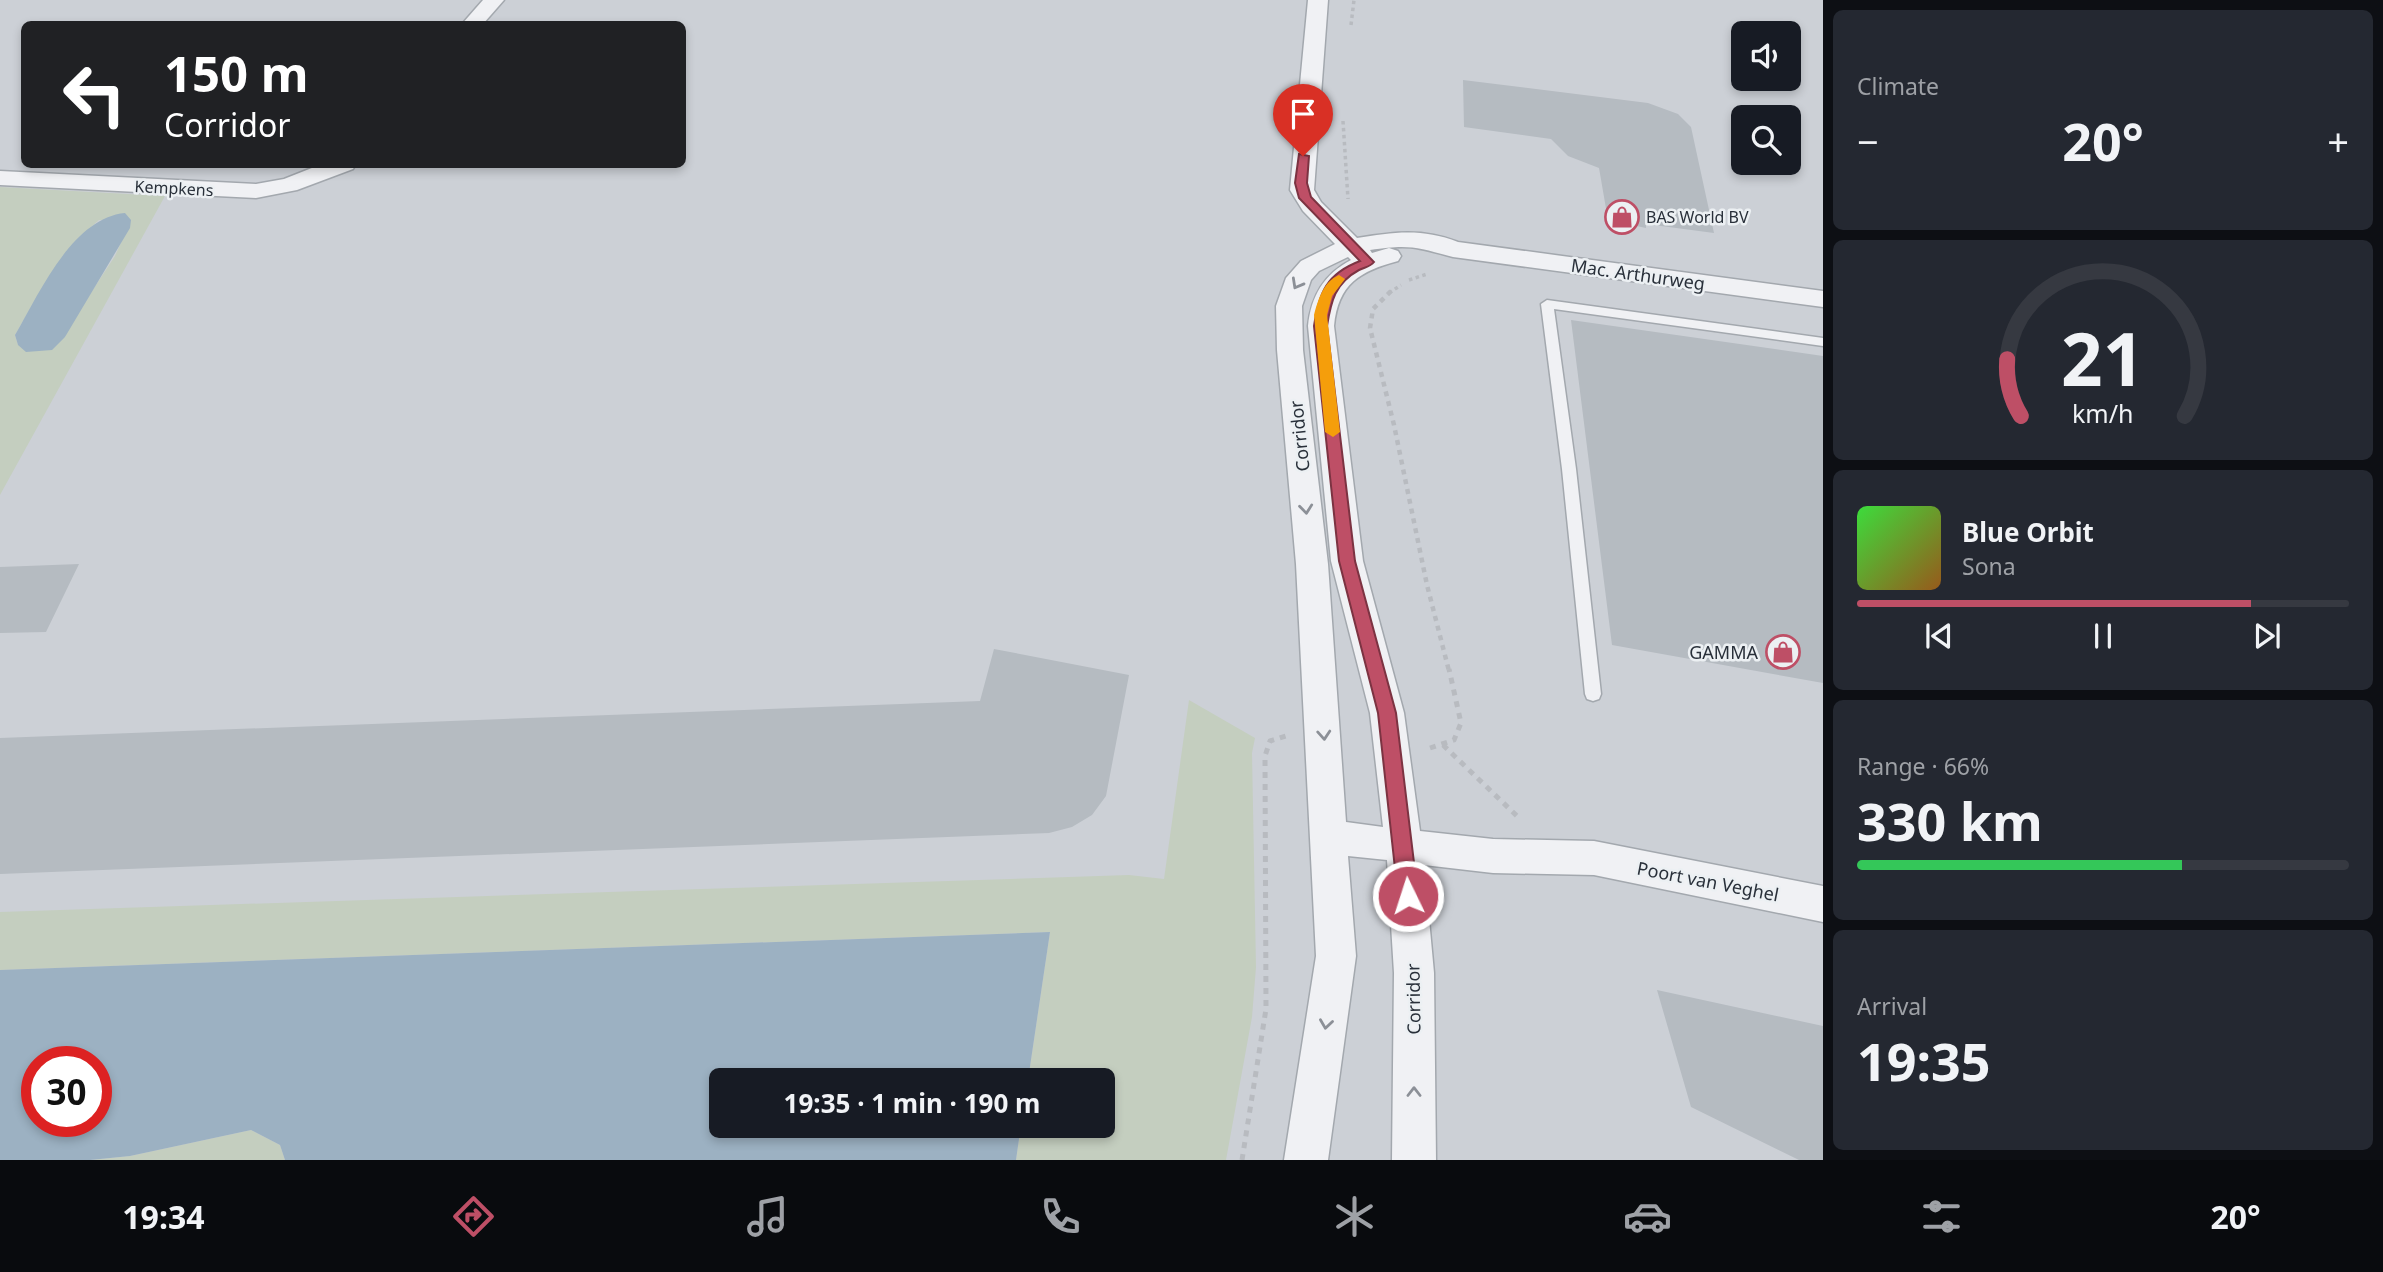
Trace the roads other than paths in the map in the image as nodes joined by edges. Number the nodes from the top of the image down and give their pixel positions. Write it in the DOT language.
graph roads {
  1 [pos="494,0"];
  2 [pos="1318,0"];
  3 [pos="475,21"];
  4 [pos="334,168"];
  5 [pos="0,178"];
  6 [pos="1360,254"];
  7 [pos="1823,299"];
  8 [pos="1823,342"];
  9 [pos="1593,694"];
  10 [pos="1330,837"];
  11 [pos="1404,845"];
  12 [pos="1823,904"];
  13 [pos="1306,1160"];
  14 [pos="1414,1160"];
  1 -- 3 [label="street"];
  2 -- 6 [label="street"];
  4 -- 5 [label="street, Kempkens"];
  6 -- 7 [label="street, Mac. Arthurweg"];
  6 -- 10 [label="street, Corridor, one-way"];
  6 -- 11 [label="street, Corridor"];
  8 -- 9 [label="lane"];
  10 -- 11 [label="street, Poort van Veghel"];
  10 -- 13 [label="street, Corridor, one-way"];
  11 -- 12 [label="street, Poort van Veghel"];
  14 -- 11 [label="street, Corridor, one-way"];
}
